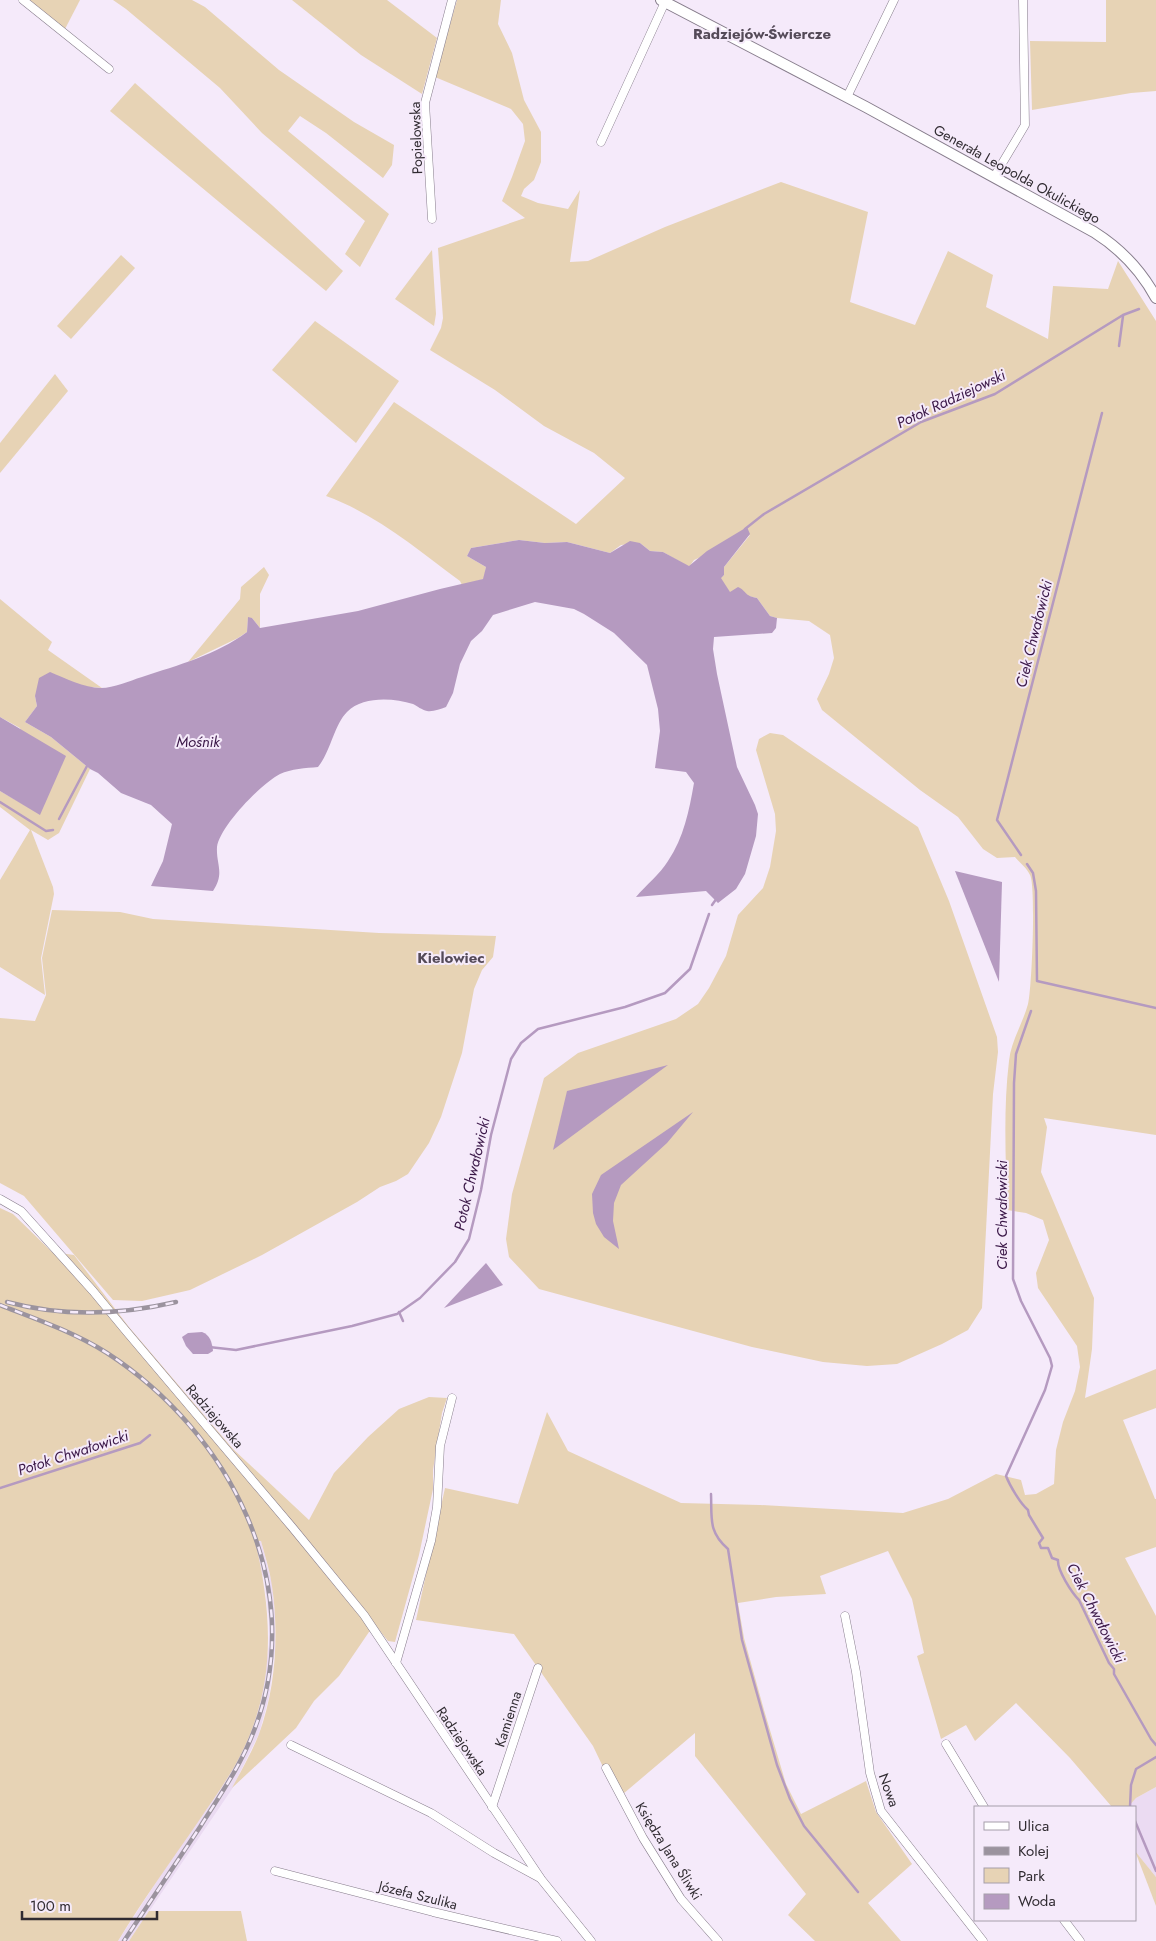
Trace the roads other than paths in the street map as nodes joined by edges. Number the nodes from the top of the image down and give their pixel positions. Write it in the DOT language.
graph roads {
  1 [pos="23,0"];
  2 [pos="452,0"];
  3 [pos="894,0"];
  4 [pos="1023,0"];
  5 [pos="663,1"];
  6 [pos="109,69"];
  7 [pos="847,97"];
  8 [pos="601,142"];
  9 [pos="994,177"];
  10 [pos="432,219"];
  11 [pos="1156,298"];
  12 [pos="0,1199"];
  13 [pos="452,1398"];
  14 [pos="845,1616"];
  15 [pos="396,1663"];
  16 [pos="538,1668"];
  17 [pos="946,1744"];
  18 [pos="291,1745"];
  19 [pos="606,1768"];
  20 [pos="983,1806"];
  21 [pos="492,1807"];
  22 [pos="275,1871"];
  23 [pos="541,1879"];
  24 [pos="1065,1921"];
  25 [pos="556,1941"];
  26 [pos="591,1941"];
  27 [pos="718,1941"];
  28 [pos="982,1941"];
  29 [pos="1080,1941"];
  1 -- 6 [label="street"];
  2 -- 10 [label="street, Popielowska"];
  3 -- 7 [label="street"];
  4 -- 9 [label="street"];
  5 -- 7 [label="street, Generała Leopolda Okulickiego"];
  5 -- 8 [label="street, Generała Leopolda Okulickiego"];
  7 -- 9 [label="street, Generała Leopolda Okulickiego"];
  9 -- 11 [label="street, Generała Leopolda Okulickiego"];
  12 -- 15 [label="street, Radziejowska"];
  13 -- 15 [label="street"];
  14 -- 28 [label="street, Nowa"];
  15 -- 21 [label="street, Radziejowska"];
  16 -- 21 [label="street, Kamienna"];
  17 -- 20 [label="street"];
  18 -- 23 [label="street"];
  19 -- 27 [label="street, Księdza Jana Śliwki"];
  21 -- 23 [label="street"];
  22 -- 25 [label="street, Józefa Szulika"];
  23 -- 26 [label="street"];
  24 -- 29 [label="street"];
}
